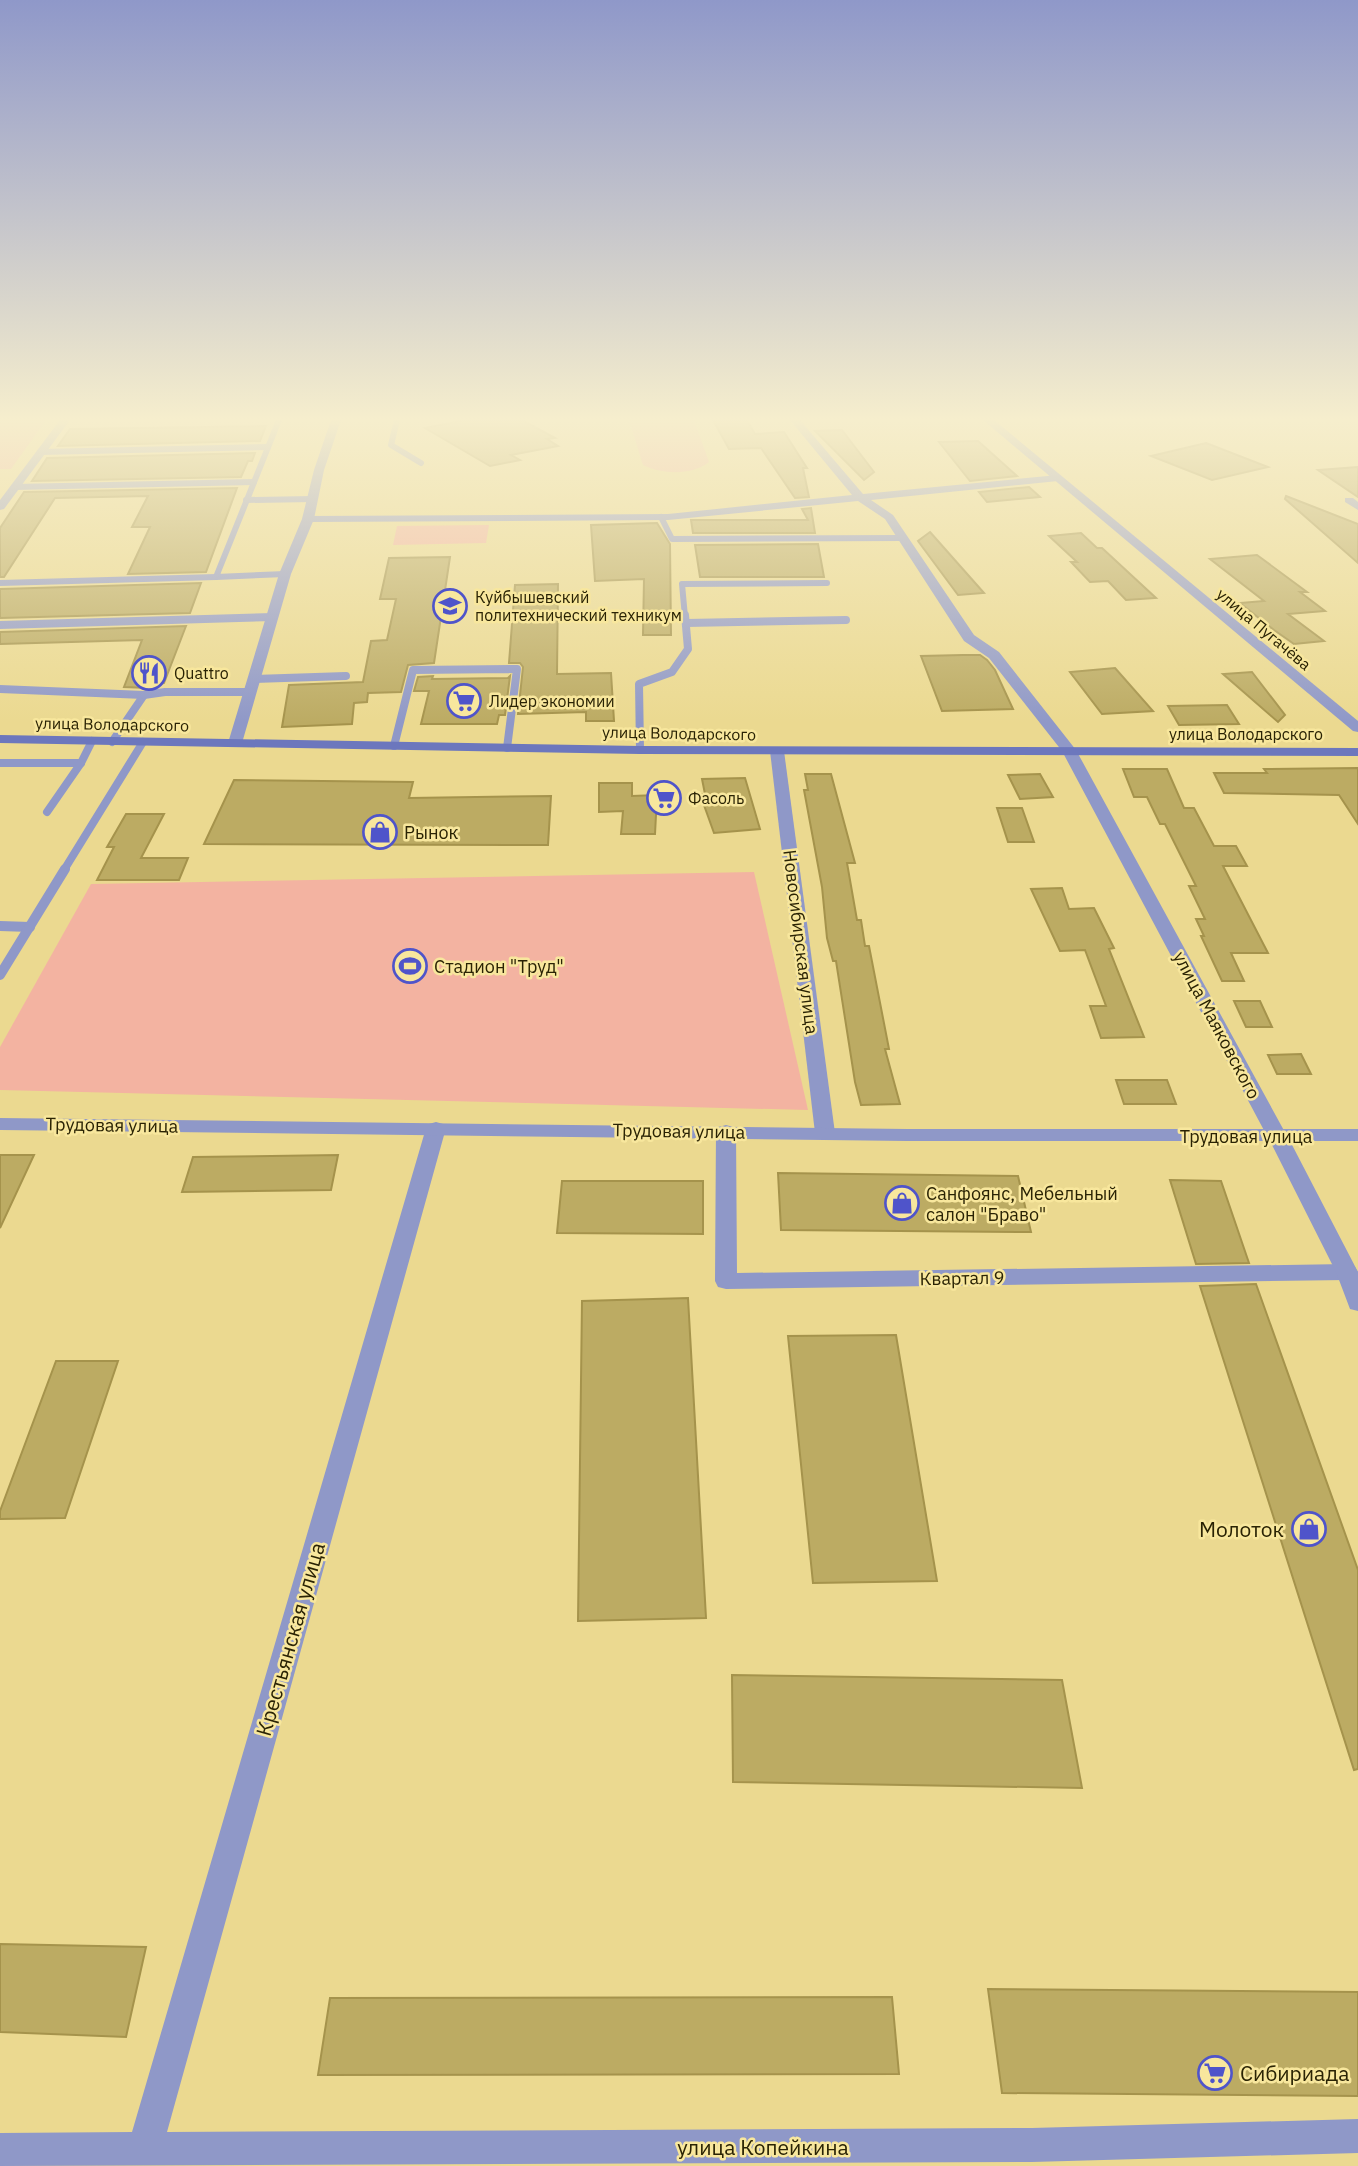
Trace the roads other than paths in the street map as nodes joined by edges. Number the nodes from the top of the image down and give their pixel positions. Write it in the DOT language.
graph roads {
  1 [pos="238,521"];
  2 [pos="307,521"];
  3 [pos="663,521"];
  4 [pos="892,521"];
  5 [pos="1110,521"];
  6 [pos="903,538"];
  7 [pos="672,539"];
  8 [pos="672,550"];
  9 [pos="285,574"];
  10 [pos="216,577"];
  11 [pos="0,583"];
  12 [pos="827,583"];
  13 [pos="273,617"];
  14 [pos="846,620"];
  15 [pos="686,623"];
  16 [pos="0,625"];
  17 [pos="346,676"];
  18 [pos="253,686"];
  19 [pos="0,690"];
  20 [pos="144,695"];
  21 [pos="1358,728"];
  22 [pos="0,739"];
  23 [pos="92,741"];
  24 [pos="112,742"];
  25 [pos="142,742"];
  26 [pos="235,743"];
  27 [pos="394,746"];
  28 [pos="507,748"];
  29 [pos="640,750"];
  30 [pos="1069,750"];
  31 [pos="777,751"];
  32 [pos="1358,752"];
  33 [pos="0,763"];
  34 [pos="81,763"];
  35 [pos="47,812"];
  36 [pos="0,926"];
  37 [pos="30,927"];
  38 [pos="0,975"];
  39 [pos="0,1124"];
  40 [pos="436,1128"];
  41 [pos="726,1131"];
  42 [pos="825,1133"];
  43 [pos="1358,1135"];
  44 [pos="1277,1136"];
  45 [pos="1347,1272"];
  46 [pos="1358,1303"];
  47 [pos="1358,2136"];
  48 [pos="0,2150"];
  49 [pos="144,2151"];
  50 [pos="1034,2156"];
  1 -- 10 [label="lane"];
  2 -- 9 [label="street"];
  3 -- 7 [label="lane"];
  4 -- 6 [label="street, улица Маяковского"];
  5 -- 21 [label="street, улица Пугачёва"];
  6 -- 7 [label="lane"];
  6 -- 30 [label="street, улица Маяковского"];
  7 -- 8 [label="lane"];
  9 -- 10 [label="lane"];
  9 -- 13 [label="street"];
  10 -- 11 [label="lane"];
  12 -- 15 [label="lane"];
  13 -- 16 [label="lane"];
  13 -- 18 [label="street"];
  14 -- 15 [label="lane"];
  15 -- 29 [label="lane"];
  17 -- 18 [label="lane"];
  18 -- 20 [label="lane"];
  18 -- 26 [label="street"];
  19 -- 20 [label="lane"];
  20 -- 24 [label="lane"];
  22 -- 23 [label="main road, улица Володарского"];
  23 -- 24 [label="main road, улица Володарского"];
  23 -- 34 [label="lane"];
  24 -- 25 [label="main road, улица Володарского"];
  25 -- 26 [label="main road, улица Володарского"];
  25 -- 37 [label="lane"];
  26 -- 27 [label="main road, улица Володарского"];
  27 -- 28 [label="main road, улица Володарского"];
  27 -- 28 [label="lane"];
  28 -- 29 [label="main road, улица Володарского"];
  29 -- 31 [label="main road, улица Володарского"];
  30 -- 31 [label="main road, улица Володарского"];
  30 -- 32 [label="main road, улица Володарского"];
  30 -- 44 [label="street, улица Маяковского"];
  31 -- 42 [label="street, Новосибирская улица"];
  33 -- 34 [label="lane"];
  34 -- 35 [label="lane"];
  36 -- 37 [label="lane"];
  37 -- 38 [label="lane"];
  39 -- 40 [label="street, Трудовая улица"];
  40 -- 41 [label="street, Трудовая улица"];
  40 -- 49 [label="street, Крестьянская улица"];
  41 -- 42 [label="street, Трудовая улица"];
  41 -- 45 [label="street, Квартал 9"];
  42 -- 44 [label="street, Трудовая улица"];
  43 -- 44 [label="street, Трудовая улица"];
  44 -- 45 [label="street, улица Маяковского"];
  45 -- 46 [label="street, улица Маяковского"];
  47 -- 50 [label="street, улица Копейкина"];
  48 -- 49 [label="street, улица Копейкина"];
  49 -- 50 [label="street, улица Копейкина"];
}
